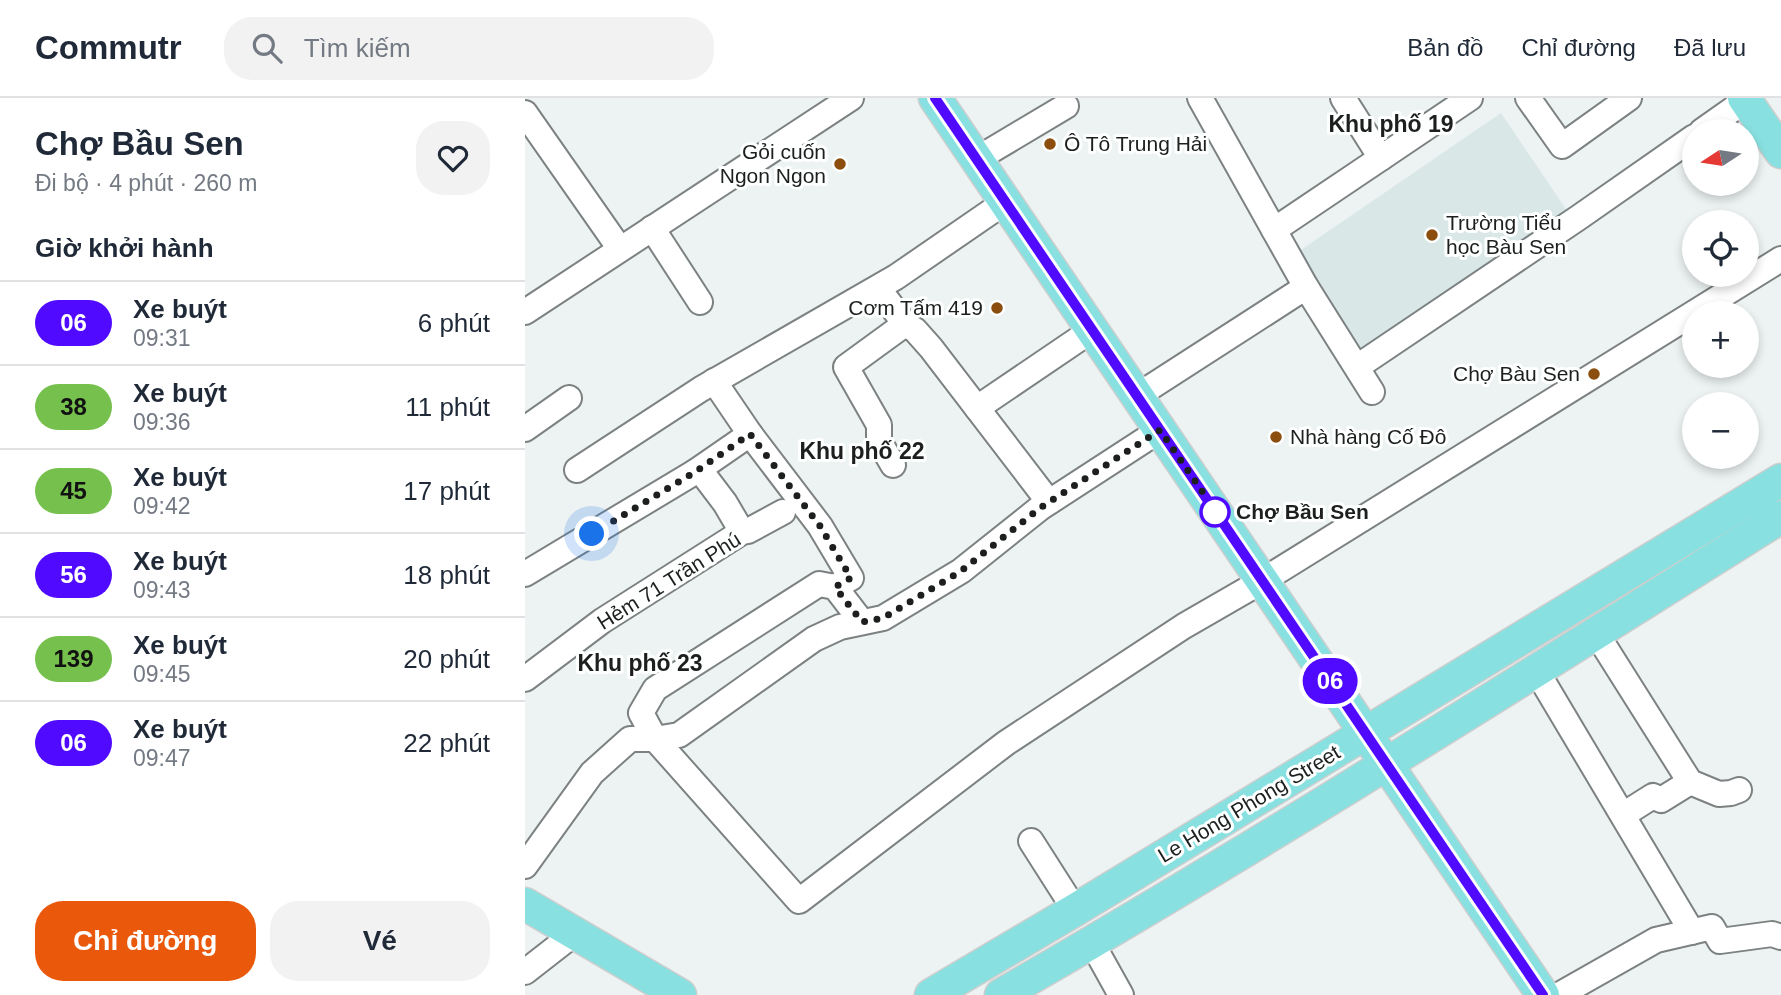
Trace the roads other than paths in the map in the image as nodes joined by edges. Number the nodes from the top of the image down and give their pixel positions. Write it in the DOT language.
graph roads {
  1 [pos="851,98"];
  2 [pos="1200,98"];
  3 [pos="1343,98"];
  4 [pos="1470,98"];
  5 [pos="1528,98"];
  6 [pos="1629,98"];
  7 [pos="1745,99"];
  8 [pos="941,100"];
  9 [pos="1066,106"];
  10 [pos="525,113"];
  11 [pos="1718,119"];
  12 [pos="1777,139"];
  13 [pos="1682,144"];
  14 [pos="1381,158"];
  15 [pos="977,159"];
  16 [pos="1005,202"];
  17 [pos="652,228"];
  18 [pos="1274,230"];
  19 [pos="620,249"];
  20 [pos="1781,259"];
  21 [pos="1306,287"];
  22 [pos="878,288"];
  23 [pos="700,302"];
  24 [pos="525,312"];
  25 [pos="905,324"];
  26 [pos="1092,330"];
  27 [pos="1357,367"];
  28 [pos="714,381"];
  29 [pos="1373,392"];
  30 [pos="1137,396"];
  31 [pos="569,398"];
  32 [pos="977,408"];
  33 [pos="525,429"];
  34 [pos="1160,430"];
  35 [pos="750,434"];
  36 [pos="893,465"];
  37 [pos="577,470"];
  38 [pos="695,472"];
  39 [pos="1781,480"];
  40 [pos="1049,502"];
  41 [pos="783,512"];
  42 [pos="1781,517"];
  43 [pos="741,532"];
  44 [pos="525,574"];
  45 [pos="1262,581"];
  46 [pos="835,587"];
  47 [pos="862,622"];
  48 [pos="1596,633"];
  49 [pos="1536,670"];
  50 [pos="525,678"];
  51 [pos="1366,733"];
  52 [pos="655,738"];
  53 [pos="1386,764"];
  54 [pos="1691,782"];
  55 [pos="1739,790"];
  56 [pos="1623,815"];
  57 [pos="1031,841"];
  58 [pos="525,866"];
  59 [pos="525,904"];
  60 [pos="1075,910"];
  61 [pos="1692,932"];
  62 [pos="575,933"];
  63 [pos="1781,937"];
  64 [pos="1092,943"];
  65 [pos="525,972"];
  66 [pos="680,995"];
  67 [pos="931,995"];
  68 [pos="1001,995"];
  69 [pos="1121,995"];
  70 [pos="1543,995"];
  71 [pos="1559,995"];
  1 -- 17 [label="street"];
  2 -- 18 [label="street"];
  3 -- 14 [label="street"];
  4 -- 14 [label="street"];
  5 -- 6 [label="street"];
  7 -- 11 [label="street"];
  7 -- 12 [label="main road"];
  8 -- 15 [label="main road"];
  9 -- 15 [label="street"];
  10 -- 19 [label="street"];
  13 -- 27 [label="street"];
  14 -- 18 [label="street"];
  15 -- 16 [label="main road"];
  16 -- 22 [label="street"];
  16 -- 26 [label="main road"];
  17 -- 19 [label="street"];
  17 -- 23 [label="street"];
  18 -- 21 [label="street"];
  19 -- 24 [label="street"];
  20 -- 45 [label="street"];
  21 -- 27 [label="street"];
  21 -- 30 [label="street"];
  22 -- 25 [label="street"];
  22 -- 28 [label="street"];
  25 -- 32 [label="street"];
  25 -- 36 [label="street"];
  26 -- 30 [label="main road"];
  26 -- 32 [label="street"];
  27 -- 29 [label="street"];
  28 -- 35 [label="street"];
  28 -- 37 [label="street"];
  30 -- 34 [label="main road"];
  31 -- 33 [label="street"];
  32 -- 40 [label="street"];
  34 -- 40 [label="street"];
  34 -- 45 [label="main road"];
  35 -- 38 [label="street"];
  35 -- 46 [label="street"];
  38 -- 43 [label="street"];
  38 -- 44 [label="street"];
  39 -- 51 [label="main road, Le Hong Phong Street"];
  40 -- 47 [label="street"];
  41 -- 43 [label="street, Hẻm 71 Trần Phú"];
  42 -- 48 [label="main road, Le Hong Phong Street"];
  43 -- 50 [label="street, Hẻm 71 Trần Phú"];
  45 -- 51 [label="main road"];
  45 -- 52 [label="street"];
  46 -- 47 [label="street"];
  46 -- 52 [label="street"];
  47 -- 52 [label="street"];
  48 -- 49 [label="main road, Le Hong Phong Street"];
  48 -- 54 [label="street"];
  49 -- 53 [label="main road, Le Hong Phong Street"];
  49 -- 56 [label="street"];
  51 -- 53 [label="main road"];
  51 -- 60 [label="main road, Le Hong Phong Street"];
  52 -- 58 [label="street"];
  53 -- 64 [label="main road, Le Hong Phong Street"];
  53 -- 70 [label="main road"];
  54 -- 55 [label="street"];
  54 -- 56 [label="street"];
  56 -- 61 [label="street"];
  57 -- 60 [label="street"];
  59 -- 62 [label="main road"];
  60 -- 67 [label="main road, Le Hong Phong Street"];
  61 -- 63 [label="street"];
  61 -- 71 [label="street"];
  62 -- 65 [label="street"];
  62 -- 66 [label="main road"];
  64 -- 68 [label="main road, Le Hong Phong Street"];
  64 -- 69 [label="street"];
}
